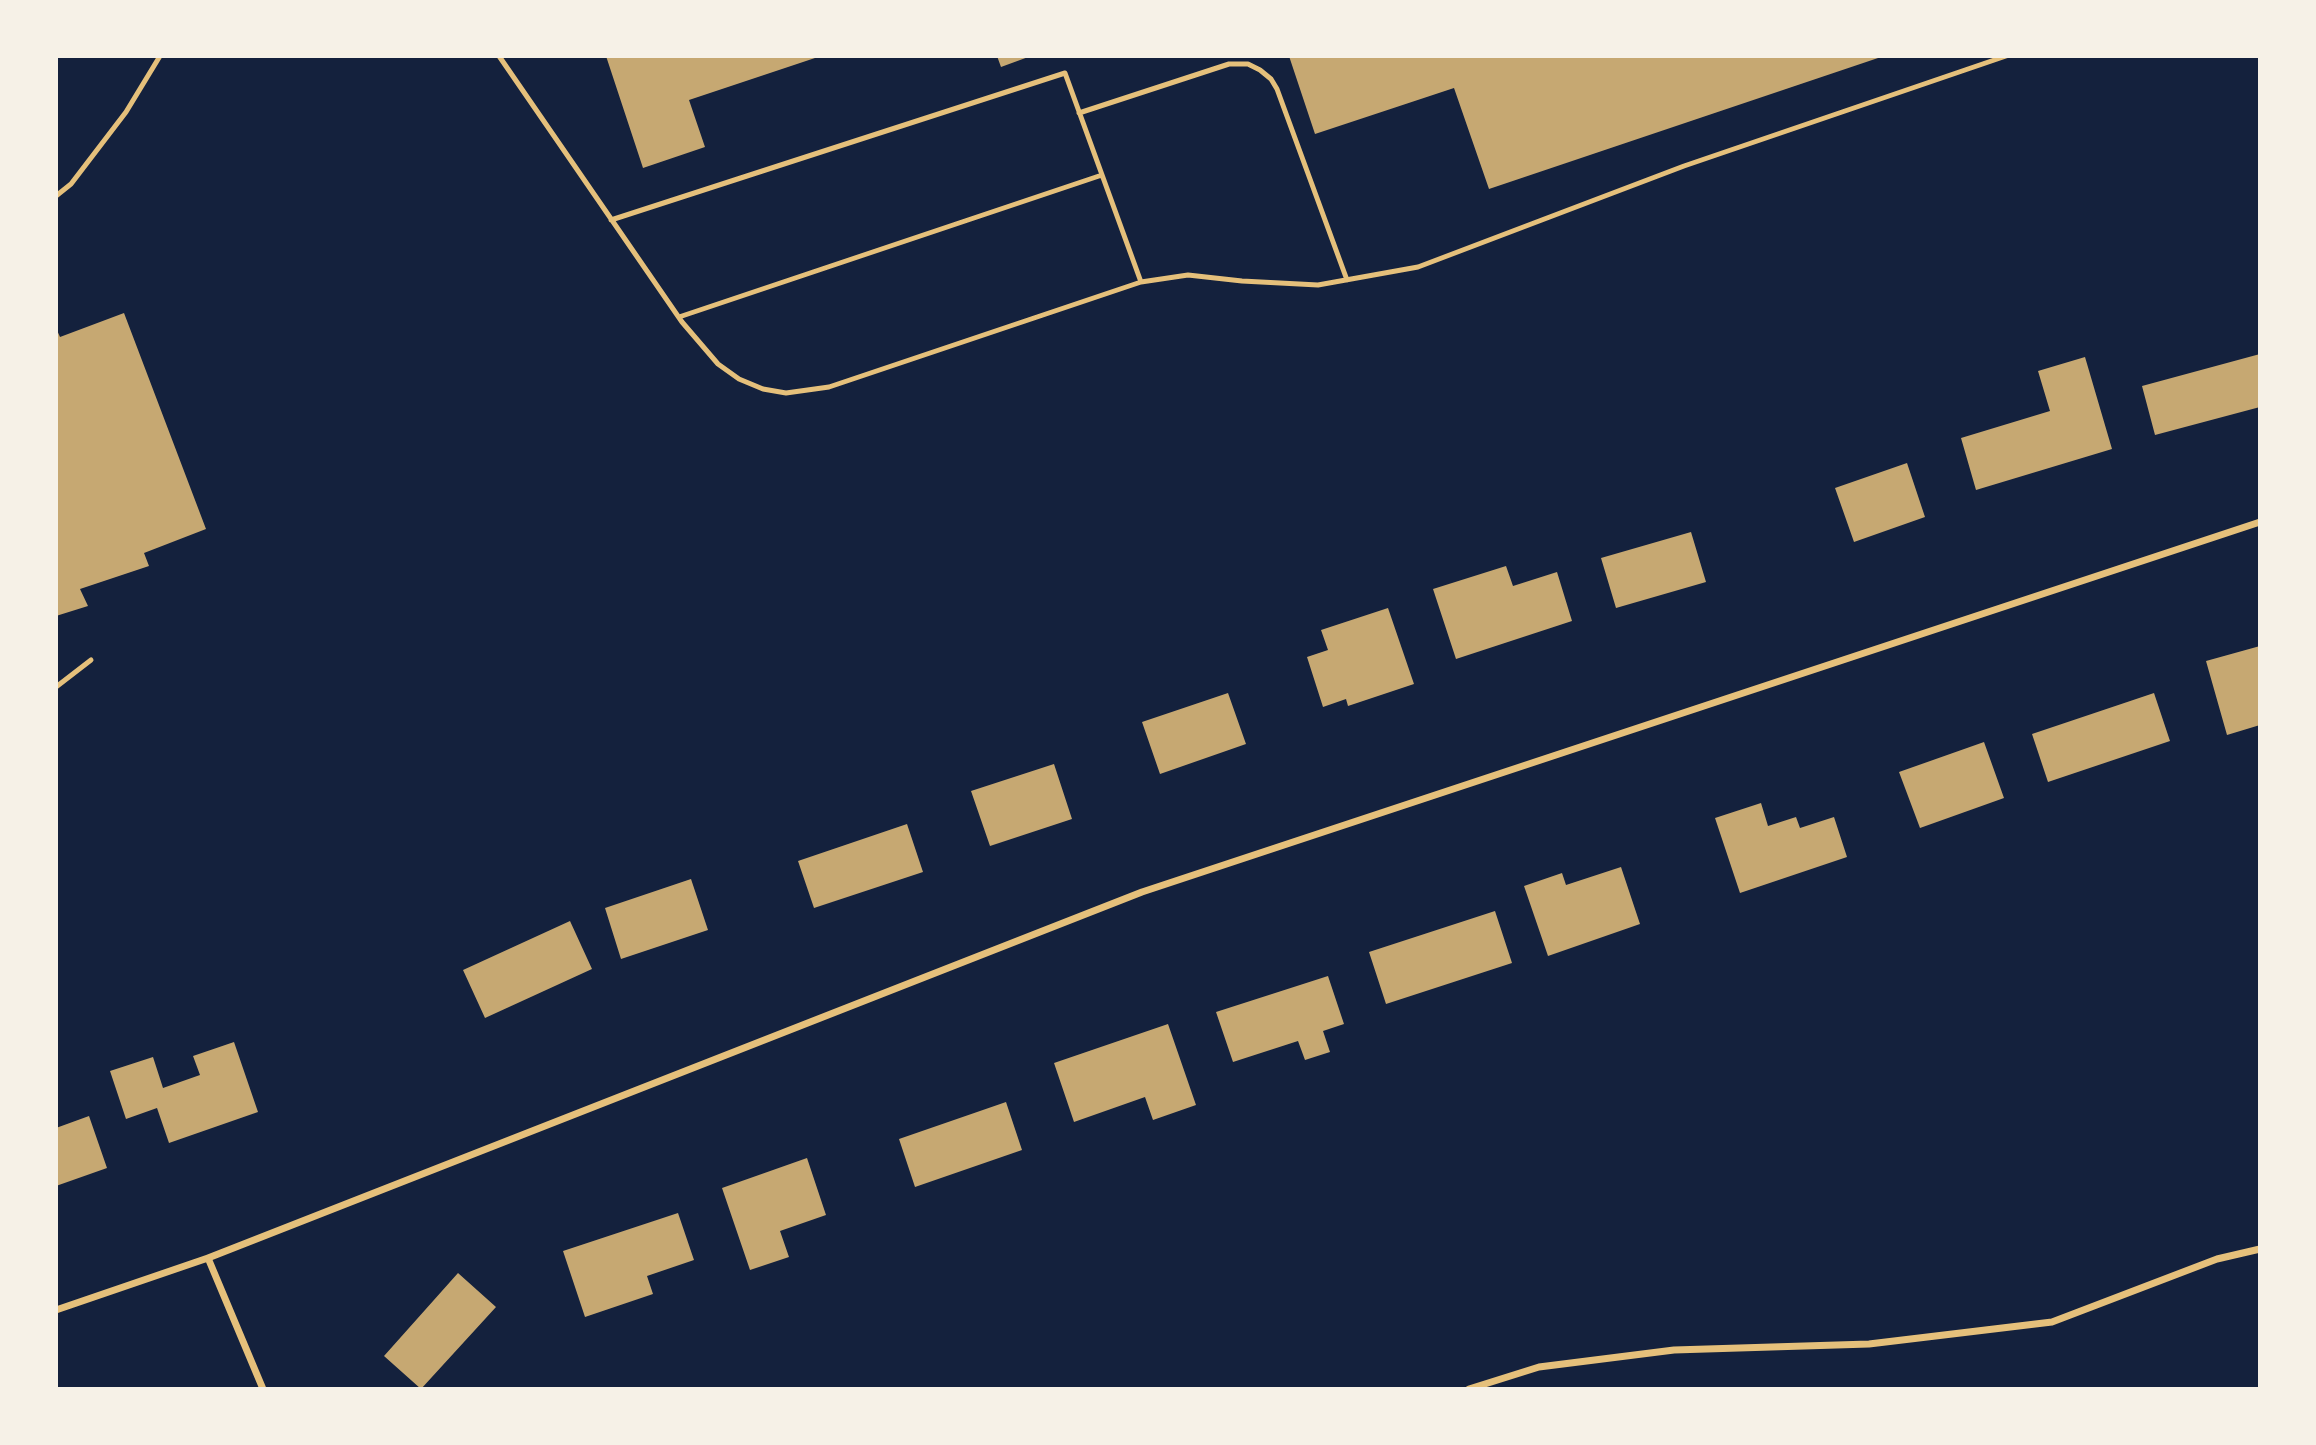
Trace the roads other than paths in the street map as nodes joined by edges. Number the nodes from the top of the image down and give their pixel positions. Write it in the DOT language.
graph roads {
  1 [pos="160,56"];
  2 [pos="499,56"];
  3 [pos="2006,56"];
  4 [pos="1079,113"];
  5 [pos="1102,175"];
  6 [pos="56,196"];
  7 [pos="611,220"];
  8 [pos="1347,280"];
  9 [pos="1141,282"];
  10 [pos="679,317"];
  11 [pos="2260,522"];
  12 [pos="91,660"];
  13 [pos="56,687"];
  14 [pos="2260,1249"];
  15 [pos="208,1258"];
  16 [pos="56,1310"];
  17 [pos="263,1389"];
  18 [pos="1469,1389"];
  1 -- 6 [label="lane"];
  2 -- 7 [label="lane"];
  3 -- 8 [label="lane"];
  4 -- 5 [label="lane"];
  4 -- 7 [label="lane"];
  4 -- 8 [label="lane"];
  5 -- 9 [label="lane"];
  5 -- 10 [label="lane"];
  7 -- 10 [label="lane"];
  8 -- 9 [label="lane"];
  9 -- 10 [label="lane"];
  11 -- 15 [label="street"];
  12 -- 13 [label="lane"];
  14 -- 18 [label="street"];
  15 -- 16 [label="street"];
  15 -- 17 [label="street"];
}
